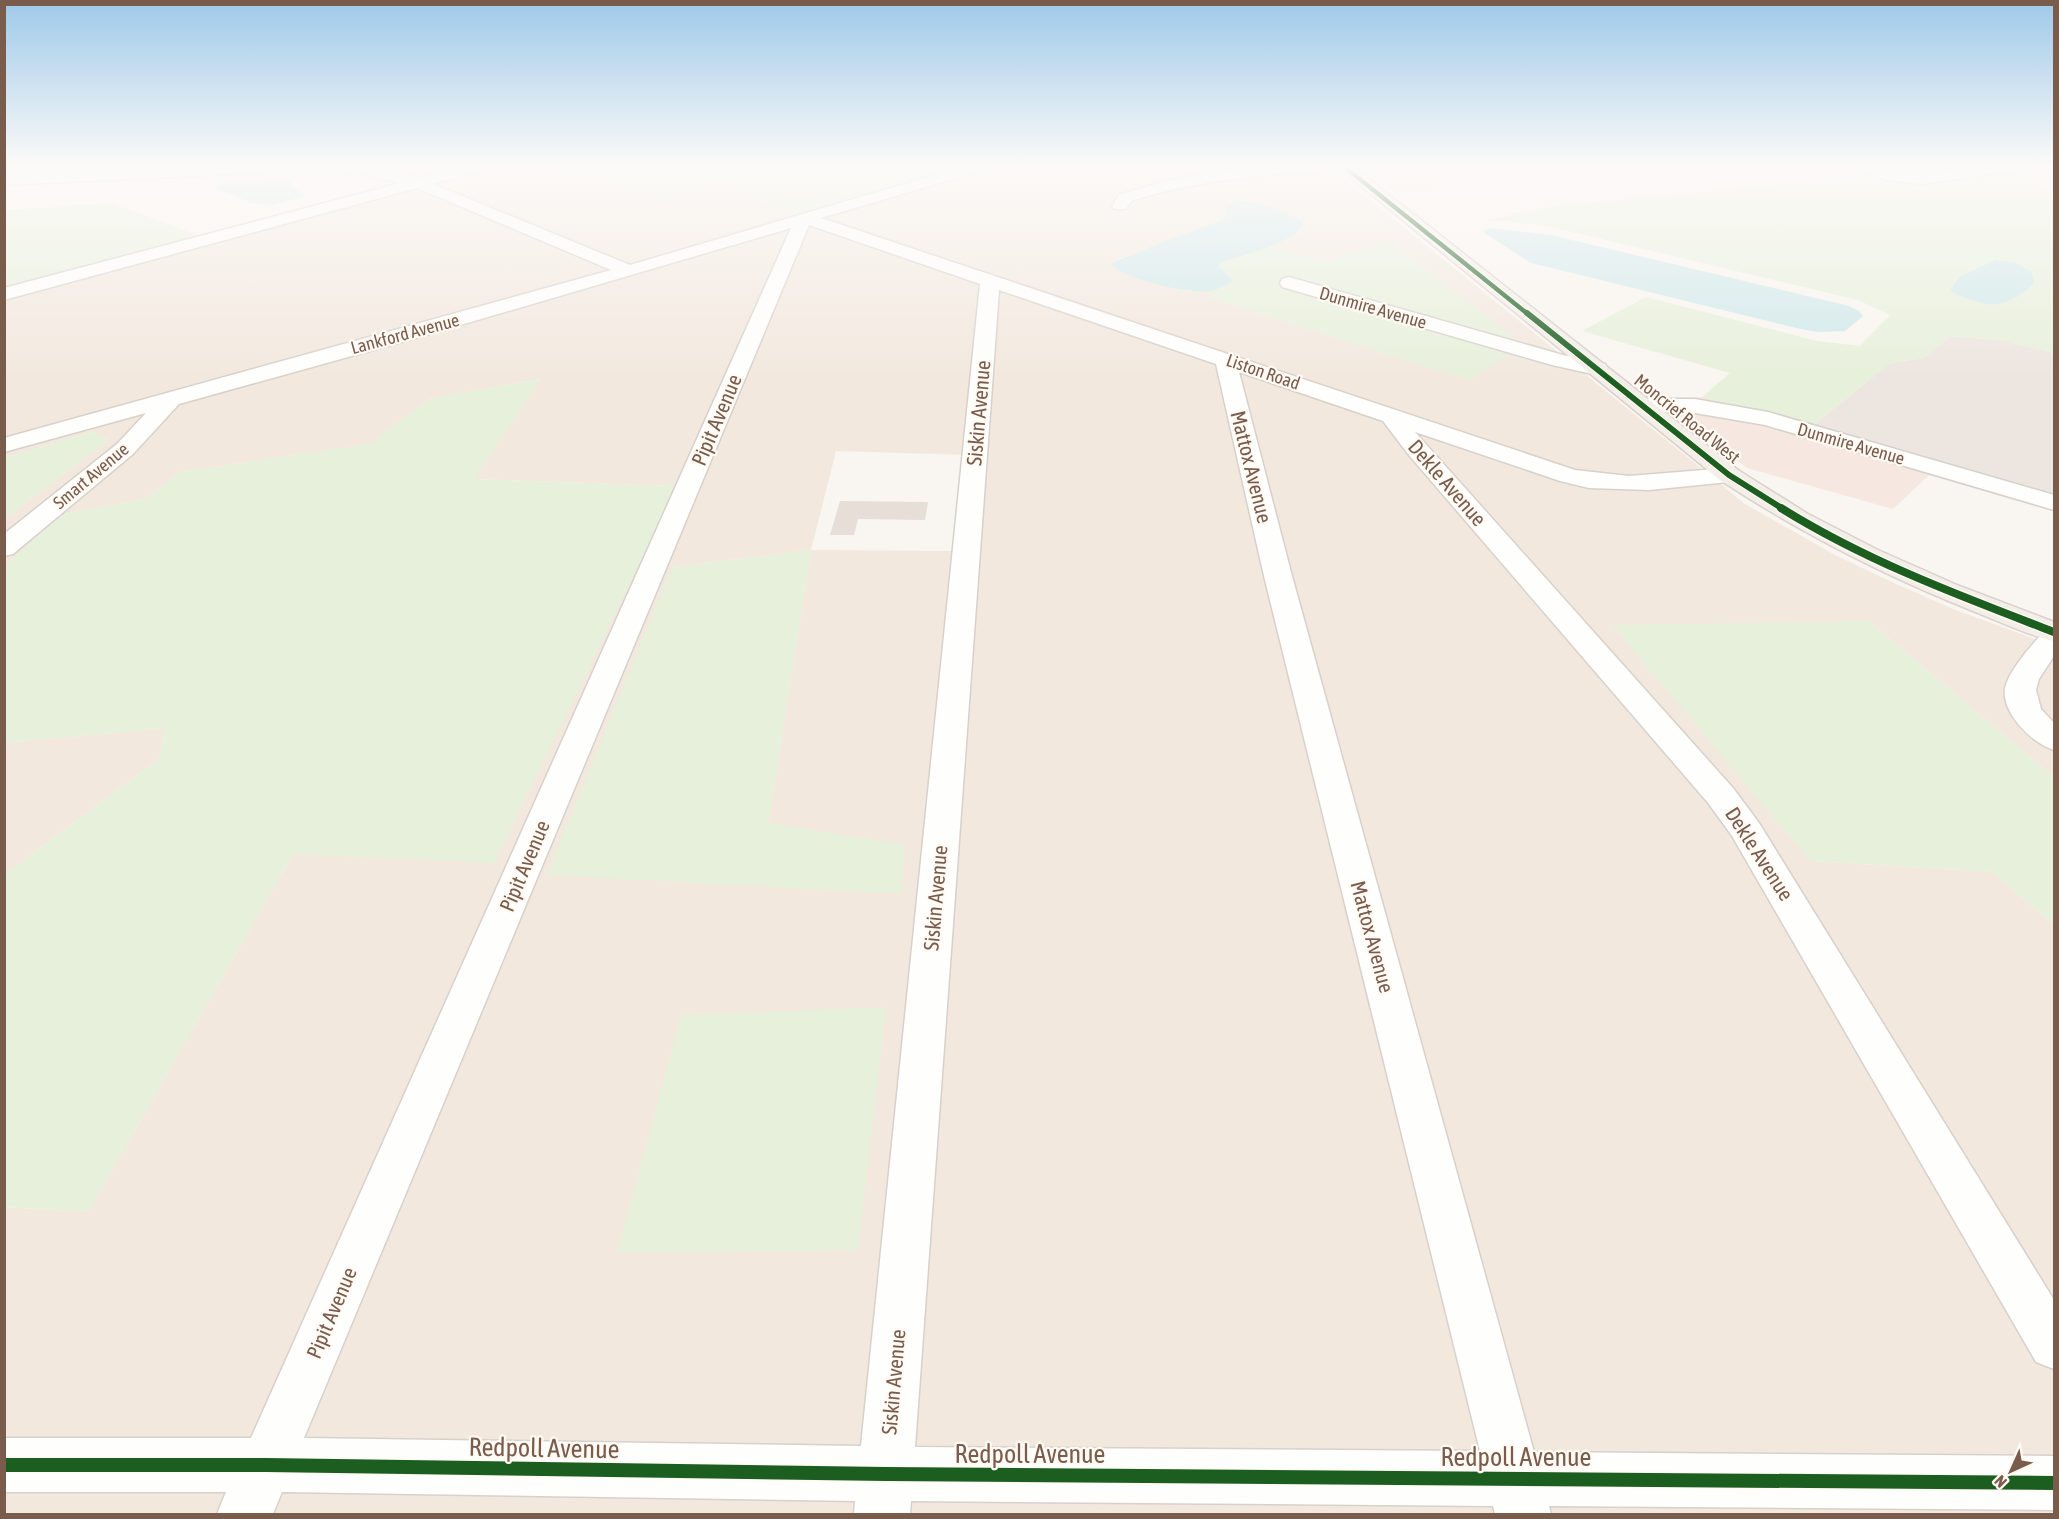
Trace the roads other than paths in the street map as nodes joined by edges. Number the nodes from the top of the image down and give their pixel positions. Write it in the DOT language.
graph roads {
  1 [pos="224,235"];
  2 [pos="542,235"];
  3 [pos="754,235"];
  4 [pos="797,235"];
  5 [pos="854,235"];
  6 [pos="1429,235"];
  7 [pos="629,271"];
  8 [pos="990,281"];
  9 [pos="1289,283"];
  10 [pos="4,294"];
  11 [pos="1225,359"];
  12 [pos="1597,369"];
  13 [pos="172,398"];
  14 [pos="1645,406"];
  15 [pos="1391,416"];
  16 [pos="4,446"];
  17 [pos="1729,474"];
  18 [pos="2055,503"];
  19 [pos="4,548"];
  20 [pos="2055,632"];
  21 [pos="2055,638"];
  22 [pos="2055,740"];
  23 [pos="2055,1345"];
  24 [pos="4,1465"];
  25 [pos="266,1465"];
  26 [pos="2055,1483"];
  27 [pos="884,1494"];
  28 [pos="1518,1496"];
  29 [pos="245,1515"];
  1 -- 10 [label="street"];
  2 -- 7 [label="street"];
  3 -- 7 [label="street, Lankford Avenue"];
  4 -- 25 [label="street, Pipit Avenue"];
  5 -- 8 [label="street, Liston Road"];
  6 -- 12 [label="main road, Moncrief Road West"];
  7 -- 13 [label="street, Lankford Avenue"];
  8 -- 11 [label="street, Liston Road"];
  8 -- 27 [label="street, Siskin Avenue"];
  9 -- 12 [label="street, Dunmire Avenue"];
  11 -- 15 [label="street, Liston Road"];
  11 -- 28 [label="street, Mattox Avenue"];
  12 -- 14 [label="main road, Moncrief Road West"];
  13 -- 16 [label="street, Lankford Avenue"];
  13 -- 19 [label="street, Smart Avenue"];
  14 -- 17 [label="main road, Moncrief Road West"];
  14 -- 18 [label="street, Dunmire Avenue"];
  15 -- 17 [label="street, Liston Road"];
  15 -- 23 [label="street, Dekle Avenue"];
  17 -- 20 [label="main road, Moncrief Road West"];
  21 -- 22 [label="street"];
  24 -- 25 [label="street, Redpoll Avenue"];
  25 -- 27 [label="street, Redpoll Avenue"];
  25 -- 29 [label="street, Pipit Avenue"];
  26 -- 28 [label="street, Redpoll Avenue"];
  27 -- 28 [label="street, Redpoll Avenue"];
}
